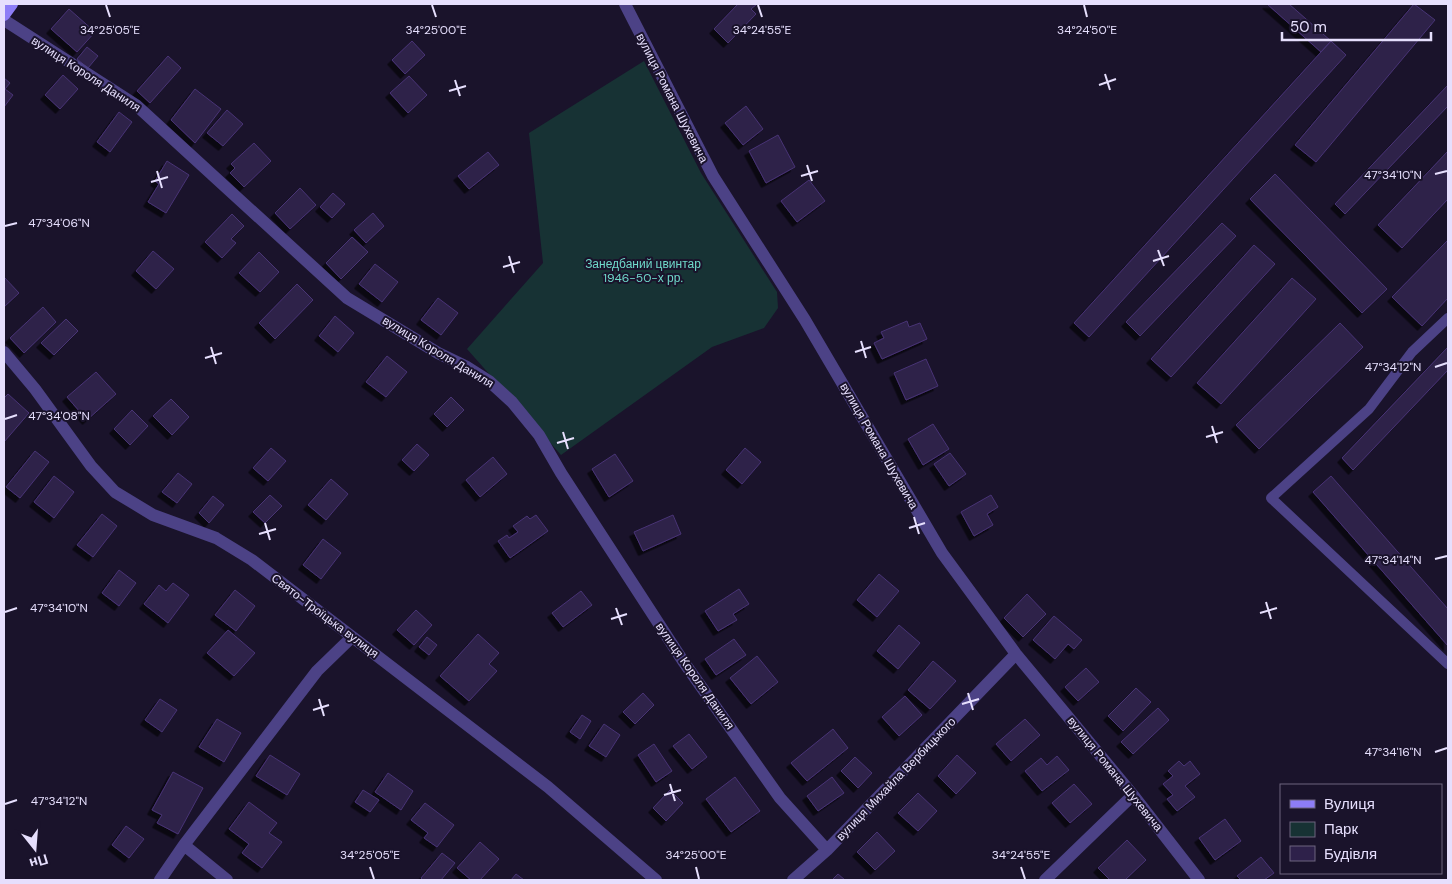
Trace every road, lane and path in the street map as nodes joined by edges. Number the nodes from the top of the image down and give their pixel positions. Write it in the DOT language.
graph roads {
  1 [pos="12,4"];
  2 [pos="625,4"];
  3 [pos="4,14"];
  4 [pos="4,20"];
  5 [pos="1448,318"];
  6 [pos="4,352"];
  7 [pos="352,636"];
  8 [pos="1016,654"];
  9 [pos="1448,664"];
  10 [pos="1133,795"];
  11 [pos="184,845"];
  12 [pos="828,850"];
  13 [pos="160,880"];
  14 [pos="227,880"];
  15 [pos="656,880"];
  16 [pos="793,880"];
  17 [pos="1046,880"];
  18 [pos="1199,880"];
  1 -- 3 [label="street"];
  2 -- 8 [label="street, вулиця Романа Шухевича"];
  4 -- 12 [label="street, вулиця Короля Даниля"];
  5 -- 9 [label="lane"];
  6 -- 7 [label="street, Свято-Троїцька вулиця"];
  7 -- 11 [label="street"];
  7 -- 15 [label="street, Свято-Троїцька вулиця"];
  8 -- 10 [label="street, вулиця Романа Шухевича"];
  8 -- 12 [label="street, вулиця Михайла Вербицького"];
  10 -- 17 [label="street"];
  10 -- 18 [label="street, вулиця Романа Шухевича"];
  11 -- 13 [label="street"];
  11 -- 14 [label="street"];
  12 -- 16 [label="street, вулиця Михайла Вербицького"];
}
